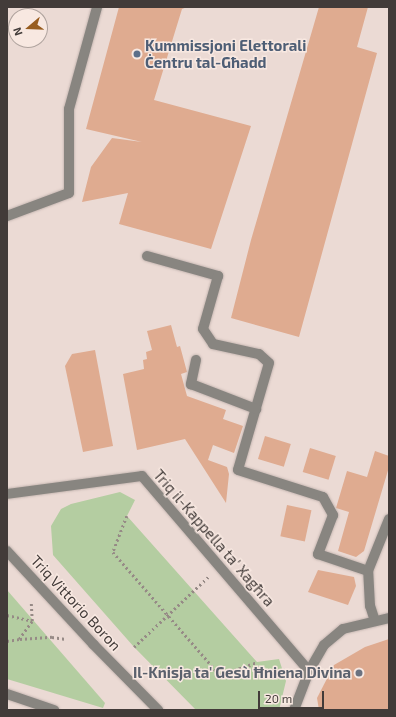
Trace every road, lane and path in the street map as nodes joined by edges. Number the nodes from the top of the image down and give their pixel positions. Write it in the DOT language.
graph roads {
  1 [pos="97,7"];
  2 [pos="7,216"];
  3 [pos="147,256"];
  4 [pos="196,360"];
  5 [pos="256,408"];
  6 [pos="7,494"];
  7 [pos="127,516"];
  8 [pos="389,519"];
  9 [pos="7,551"];
  10 [pos="219,565"];
  11 [pos="368,571"];
  12 [pos="30,598"];
  13 [pos="168,614"];
  14 [pos="7,615"];
  15 [pos="389,618"];
  16 [pos="32,621"];
  17 [pos="374,621"];
  18 [pos="19,639"];
  19 [pos="7,641"];
  20 [pos="93,644"];
  21 [pos="134,648"];
  22 [pos="258,662"];
  23 [pos="309,671"];
  24 [pos="7,694"];
  25 [pos="54,710"];
  26 [pos="158,710"];
  27 [pos="294,710"];
  1 -- 2 [label="street"];
  3 -- 5 [label="street"];
  4 -- 5 [label="street"];
  5 -- 11 [label="street"];
  6 -- 10 [label="street, Triq il-Kappella ta' Xagħra"];
  7 -- 13 [label="path"];
  8 -- 11 [label="street"];
  9 -- 20 [label="street, Triq Vittorio Boron"];
  10 -- 13 [label="path"];
  10 -- 23 [label="street, Triq il-Kappella ta' Xagħra"];
  11 -- 17 [label="street"];
  12 -- 16 [label="path"];
  13 -- 21 [label="path"];
  13 -- 22 [label="path"];
  14 -- 16 [label="path"];
  15 -- 17 [label="street"];
  16 -- 18 [label="path"];
  17 -- 23 [label="street"];
  18 -- 19 [label="path"];
  18 -- 20 [label="path"];
  20 -- 26 [label="street, Triq Vittorio Boron"];
  23 -- 27 [label="street"];
  24 -- 25 [label="street"];
}
